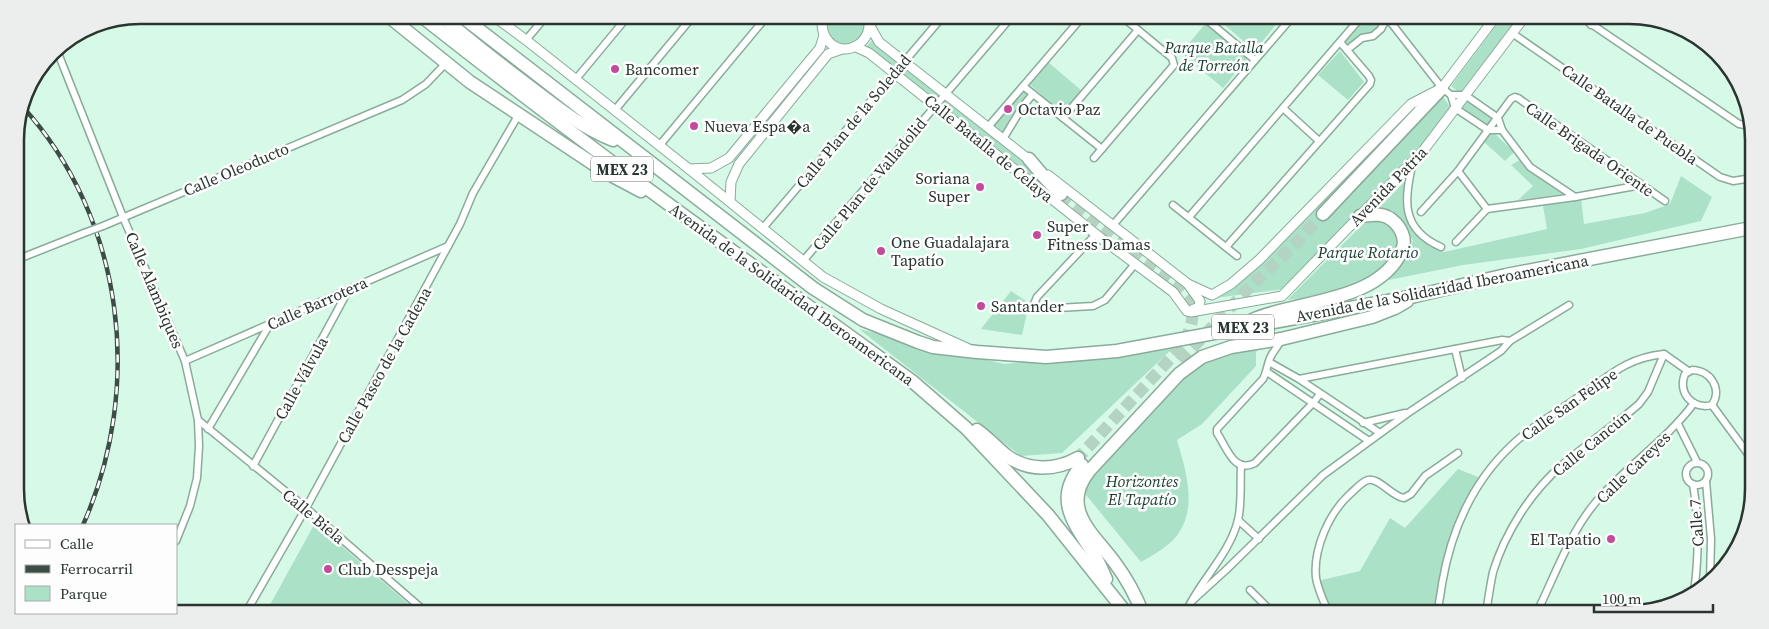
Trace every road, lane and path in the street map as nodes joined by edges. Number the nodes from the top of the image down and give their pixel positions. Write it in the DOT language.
graph roads {
  1 [pos="397,24"];
  2 [pos="401,24"];
  3 [pos="432,24"];
  4 [pos="451,24"];
  5 [pos="472,24"];
  6 [pos="505,24"];
  7 [pos="539,24"];
  8 [pos="622,24"];
  9 [pos="687,24"];
  10 [pos="761,24"];
  11 [pos="822,24"];
  12 [pos="869,24"];
  13 [pos="872,24"];
  14 [pos="936,24"];
  15 [pos="1005,24"];
  16 [pos="1076,24"];
  17 [pos="1131,24"];
  18 [pos="1211,24"];
  19 [pos="1286,24"];
  20 [pos="1355,24"];
  21 [pos="1383,24"];
  22 [pos="1393,24"];
  23 [pos="1491,24"];
  24 [pos="1519,24"];
  25 [pos="1591,25"];
  26 [pos="1138,30"];
  27 [pos="1512,33"];
  28 [pos="824,34"];
  29 [pos="411,35"];
  30 [pos="526,40"];
  31 [pos="1340,42"];
  32 [pos="856,47"];
  33 [pos="842,49"];
  34 [pos="1347,50"];
  35 [pos="59,57"];
  36 [pos="1255,60"];
  37 [pos="905,61"];
  38 [pos="446,63"];
  39 [pos="894,73"];
  40 [pos="576,79"];
  41 [pos="1023,86"];
  42 [pos="1447,92"];
  43 [pos="946,94"];
  44 [pos="1033,94"];
  45 [pos="1465,95"];
  46 [pos="936,106"];
  47 [pos="1283,108"];
  48 [pos="1456,108"];
  49 [pos="615,110"];
  50 [pos="519,114"];
  51 [pos="1063,118"];
  52 [pos="1498,118"];
  53 [pos="1744,125"];
  54 [pos="988,127"];
  55 [pos="1488,130"];
  56 [pos="1502,130"];
  57 [pos="1003,138"];
  58 [pos="1319,141"];
  59 [pos="625,144"];
  60 [pos="660,146"];
  61 [pos="1102,149"];
  62 [pos="1094,158"];
  63 [pos="1029,159"];
  64 [pos="1413,162"];
  65 [pos="689,169"];
  66 [pos="1458,171"];
  67 [pos="1745,179"];
  68 [pos="1641,185"];
  69 [pos="1061,194"];
  70 [pos="1575,197"];
  71 [pos="730,201"];
  72 [pos="1665,201"];
  73 [pos="1173,205"];
  74 [pos="674,208"];
  75 [pos="1487,209"];
  76 [pos="1421,212"];
  77 [pos="1322,214"];
  78 [pos="1360,216"];
  79 [pos="123,217"];
  80 [pos="1189,217"];
  81 [pos="1113,225"];
  82 [pos="763,228"];
  83 [pos="1745,229"];
  84 [pos="1096,234"];
  85 [pos="1456,242"];
  86 [pos="448,246"];
  87 [pos="1226,247"];
  88 [pos="1441,247"];
  89 [pos="1237,256"];
  90 [pos="24,257"];
  91 [pos="803,261"];
  92 [pos="1134,264"];
  93 [pos="1188,284"];
  94 [pos="349,289"];
  95 [pos="1415,296"];
  96 [pos="1569,305"];
  97 [pos="1187,311"];
  98 [pos="270,324"];
  99 [pos="1234,328"];
  100 [pos="1281,339"];
  101 [pos="1170,340"];
  102 [pos="1510,341"];
  103 [pos="1256,342"];
  104 [pos="1455,349"];
  105 [pos="976,352"];
  106 [pos="1664,354"];
  107 [pos="185,361"];
  108 [pos="1270,362"];
  109 [pos="1688,371"];
  110 [pos="1267,372"];
  111 [pos="1462,378"];
  112 [pos="1298,379"];
  113 [pos="1320,394"];
  114 [pos="939,403"];
  115 [pos="1313,403"];
  116 [pos="1694,403"];
  117 [pos="1712,405"];
  118 [pos="1408,412"];
  119 [pos="198,420"];
  120 [pos="1363,423"];
  121 [pos="1678,424"];
  122 [pos="208,429"];
  123 [pos="1380,433"];
  124 [pos="1369,441"];
  125 [pos="1745,450"];
  126 [pos="1458,453"];
  127 [pos="1695,463"];
  128 [pos="253,466"];
  129 [pos="1241,466"];
  130 [pos="1706,481"];
  131 [pos="1692,484"];
  132 [pos="306,508"];
  133 [pos="1238,520"];
  134 [pos="178,536"];
  135 [pos="1259,539"];
  136 [pos="1219,561"];
  137 [pos="1226,570"];
  138 [pos="1710,572"];
  139 [pos="1695,584"];
  140 [pos="1250,590"];
  141 [pos="1116,600"];
  142 [pos="1193,600"];
  143 [pos="250,605"];
  144 [pos="418,605"];
  145 [pos="1120,605"];
  146 [pos="1138,605"];
  147 [pos="1190,605"];
  148 [pos="1265,605"];
  149 [pos="1325,605"];
  150 [pos="1439,605"];
  151 [pos="1488,605"];
  152 [pos="1540,605"];
  1 -- 29 [label="highway"];
  2 -- 29 [label="highway"];
  3 -- 74 [label="highway, Avenida de la Solidaridad Iberoamericana / MEX 23"];
  4 -- 59 [label="highway"];
  5 -- 59 [label="highway, Avenida de la Solidaridad Iberoamericana / MEX 23"];
  6 -- 30 [label="street"];
  7 -- 30 [label="street"];
  8 -- 40 [label="street"];
  9 -- 49 [label="street"];
  10 -- 60 [label="street"];
  11 -- 28 [label="street"];
  12 -- 32 [label="street"];
  13 -- 37 [label="street, Calle Batalla de Celaya"];
  14 -- 37 [label="street, Calle Plan de la Soledad"];
  15 -- 43 [label="street, Calle Plan de Valladolid"];
  16 -- 41 [label="street"];
  17 -- 26 [label="street"];
  18 -- 36 [label="street"];
  19 -- 36 [label="street"];
  20 -- 31 [label="street"];
  21 -- 34 [label="street"];
  22 -- 42 [label="street"];
  23 -- 42 [label="street"];
  24 -- 27 [label="street, Avenida Patria"];
  25 -- 53 [label="street"];
  26 -- 51 [label="street"];
  26 -- 61 [label="street"];
  27 -- 45 [label="street, Avenida Patria"];
  27 -- 67 [label="street, Calle Batalla de Puebla"];
  28 -- 33 [label="street"];
  28 -- 65 [label="street"];
  29 -- 38 [label="highway"];
  30 -- 40 [label="street"];
  31 -- 34 [label="street"];
  31 -- 47 [label="street"];
  32 -- 33 [label="street"];
  32 -- 39 [label="street, Calle Batalla de Celaya"];
  33 -- 71 [label="street"];
  34 -- 58 [label="street"];
  35 -- 79 [label="street, Calle Alambiques"];
  36 -- 81 [label="street"];
  37 -- 39 [label="street, Calle Plan de la Soledad"];
  37 -- 43 [label="street, Calle Batalla de Celaya"];
  38 -- 50 [label="highway"];
  38 -- 79 [label="street, Calle Oleoducto"];
  39 -- 46 [label="street, Calle Batalla de Celaya"];
  39 -- 82 [label="street, Calle Plan de la Soledad"];
  40 -- 49 [label="street"];
  41 -- 44 [label="street"];
  41 -- 54 [label="street"];
  42 -- 45 [label="street"];
  42 -- 48 [label="street"];
  42 -- 77 [label="highway"];
  42 -- 93 [label="street"];
  43 -- 46 [label="street, Calle Plan de Valladolid"];
  43 -- 54 [label="street, Calle Batalla de Celaya"];
  44 -- 51 [label="street"];
  44 -- 57 [label="street"];
  45 -- 48 [label="street, Avenida Patria"];
  45 -- 52 [label="street"];
  46 -- 84 [label="street, Calle Batalla de Celaya"];
  46 -- 91 [label="street, Calle Plan de Valladolid"];
  47 -- 58 [label="street"];
  47 -- 80 [label="street"];
  48 -- 55 [label="street"];
  48 -- 64 [label="street, Avenida Patria"];
  49 -- 60 [label="street"];
  50 -- 74 [label="highway"];
  50 -- 86 [label="street, Calle Paseo de la Cadena"];
  51 -- 61 [label="street"];
  52 -- 55 [label="street"];
  52 -- 56 [label="street"];
  52 -- 68 [label="street, Calle Brigada Oriente"];
  54 -- 57 [label="street, Calle Batalla de Celaya"];
  55 -- 56 [label="street"];
  55 -- 66 [label="street"];
  56 -- 70 [label="street"];
  57 -- 63 [label="street, Calle Batalla de Celaya"];
  58 -- 87 [label="street"];
  59 -- 105 [label="highway, Avenida de la Solidaridad Iberoamericana / MEX 23"];
  60 -- 65 [label="street"];
  61 -- 62 [label="street"];
  63 -- 69 [label="highway"];
  63 -- 81 [label="street, Calle Batalla de Celaya"];
  64 -- 78 [label="street, Avenida Patria"];
  64 -- 88 [label="street"];
  65 -- 71 [label="street"];
  66 -- 75 [label="street"];
  66 -- 76 [label="street"];
  68 -- 70 [label="street"];
  68 -- 72 [label="street, Calle Brigada Oriente"];
  70 -- 75 [label="street"];
  71 -- 82 [label="street"];
  73 -- 80 [label="street"];
  74 -- 114 [label="highway, Avenida de la Solidaridad Iberoamericana / MEX 23"];
  75 -- 85 [label="street"];
  78 -- 97 [label="street, Avenida Patria"];
  78 -- 99 [label="highway"];
  79 -- 90 [label="street, Calle Oleoducto, bridge"];
  79 -- 107 [label="street, Calle Alambiques"];
  80 -- 87 [label="street"];
  81 -- 93 [label="street, Calle Batalla de Celaya"];
  82 -- 91 [label="street"];
  83 -- 95 [label="highway, Avenida de la Solidaridad Iberoamericana / MEX 23"];
  84 -- 92 [label="street, Calle Batalla de Celaya"];
  84 -- 92 [label="street"];
  86 -- 94 [label="street, Calle Barrotera"];
  86 -- 132 [label="street, Calle Paseo de la Cadena"];
  87 -- 89 [label="street"];
  91 -- 105 [label="street"];
  92 -- 97 [label="street, Calle Batalla de Celaya"];
  93 -- 97 [label="street"];
  94 -- 98 [label="street, Calle Barrotera"];
  94 -- 128 [label="street, Calle Válvula"];
  95 -- 99 [label="highway, Avenida de la Solidaridad Iberoamericana / MEX 23"];
  95 -- 100 [label="highway"];
  96 -- 102 [label="street"];
  98 -- 107 [label="street, Calle Barrotera"];
  98 -- 122 [label="street"];
  99 -- 101 [label="highway, Avenida de la Solidaridad Iberoamericana / MEX 23"];
  100 -- 103 [label="highway"];
  100 -- 108 [label="street"];
  101 -- 103 [label="highway"];
  101 -- 105 [label="highway, Avenida de la Solidaridad Iberoamericana / MEX 23"];
  102 -- 104 [label="street"];
  102 -- 111 [label="street"];
  103 -- 146 [label="highway"];
  104 -- 111 [label="street"];
  104 -- 112 [label="street"];
  106 -- 109 [label="street"];
  106 -- 150 [label="street, Calle San Felipe"];
  106 -- 151 [label="street, Calle Cancún"];
  107 -- 119 [label="street, Calle Alambiques"];
  108 -- 110 [label="street"];
  108 -- 112 [label="street"];
  109 -- 116 [label="street"];
  109 -- 117 [label="street"];
  110 -- 115 [label="street"];
  110 -- 129 [label="street"];
  111 -- 118 [label="street"];
  112 -- 113 [label="street"];
  113 -- 115 [label="street"];
  113 -- 120 [label="street"];
  114 -- 141 [label="highway, Avenida de la Solidaridad Iberoamericana / MEX 23"];
  114 -- 141 [label="highway"];
  115 -- 124 [label="street"];
  115 -- 129 [label="street"];
  116 -- 117 [label="street"];
  116 -- 121 [label="street, Calle Careyes"];
  117 -- 125 [label="street"];
  118 -- 120 [label="street"];
  118 -- 123 [label="street"];
  119 -- 122 [label="street, Calle Biela"];
  119 -- 134 [label="street, Calle Alambiques"];
  120 -- 123 [label="street"];
  121 -- 127 [label="street"];
  121 -- 152 [label="street, Calle Careyes"];
  122 -- 128 [label="street, Calle Biela"];
  123 -- 124 [label="street"];
  124 -- 135 [label="street"];
  126 -- 149 [label="street"];
  127 -- 130 [label="street"];
  127 -- 131 [label="street"];
  128 -- 132 [label="street, Calle Biela"];
  129 -- 133 [label="street"];
  130 -- 131 [label="street"];
  130 -- 138 [label="street, Calle 7"];
  131 -- 139 [label="street, Calle 7"];
  132 -- 143 [label="street, Calle Paseo de la Cadena"];
  132 -- 144 [label="street, Calle Biela"];
  133 -- 135 [label="street"];
  133 -- 136 [label="street"];
  135 -- 137 [label="street"];
  136 -- 137 [label="street"];
  136 -- 142 [label="street"];
  137 -- 142 [label="street"];
  140 -- 148 [label="street"];
  141 -- 145 [label="highway, Avenida de la Solidaridad Iberoamericana / MEX 23"];
  142 -- 147 [label="street"];
}
